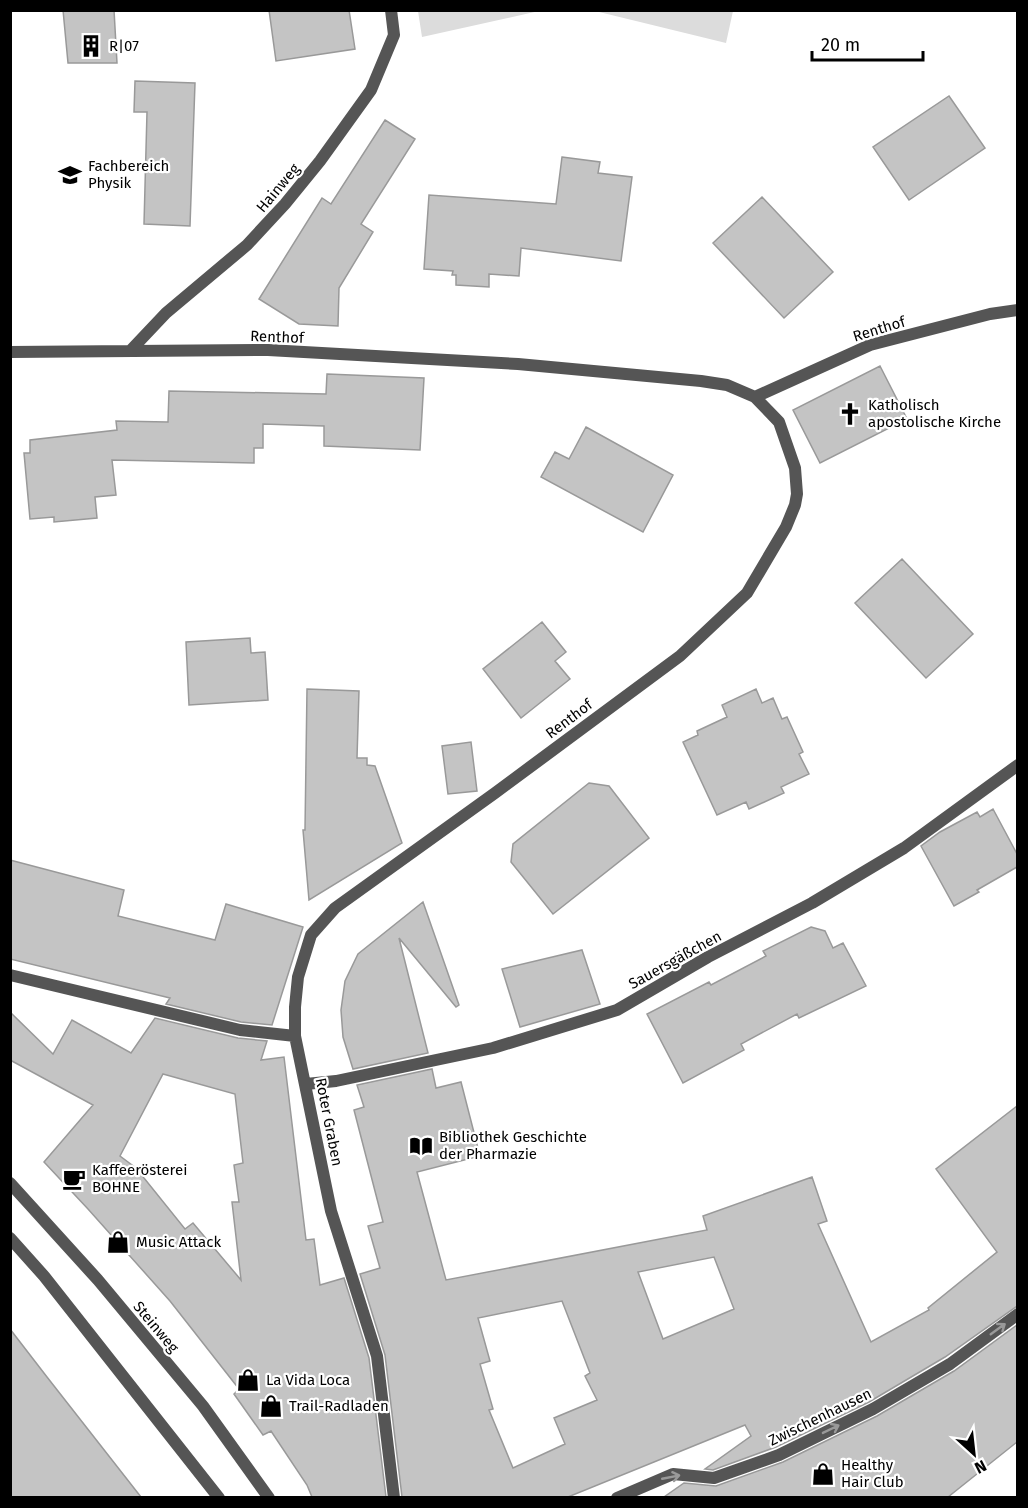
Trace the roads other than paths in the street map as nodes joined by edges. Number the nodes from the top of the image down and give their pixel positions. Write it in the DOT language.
graph roads {
  1 [pos="391,10"];
  2 [pos="1017,310"];
  3 [pos="131,351"];
  4 [pos="10,352"];
  5 [pos="755,397"];
  6 [pos="1017,765"];
  7 [pos="10,975"];
  8 [pos="295,1036"];
  9 [pos="306,1084"];
  10 [pos="10,1183"];
  11 [pos="10,1238"];
  12 [pos="1017,1314"];
  13 [pos="219,1497"];
  14 [pos="269,1497"];
  15 [pos="394,1497"];
  16 [pos="617,1497"];
  1 -- 3 [label="street, Hainweg"];
  2 -- 5 [label="street, Renthof"];
  3 -- 4 [label="street, Renthof"];
  3 -- 5 [label="street, Renthof"];
  5 -- 8 [label="street, Renthof"];
  6 -- 9 [label="street, Sauersgäßchen"];
  7 -- 8 [label="street"];
  8 -- 9 [label="street, Roter Graben"];
  9 -- 15 [label="street, Roter Graben"];
  10 -- 14 [label="street, Steinweg"];
  11 -- 13 [label="street"];
  16 -- 12 [label="street, Zwischenhausen, one-way"];
}
